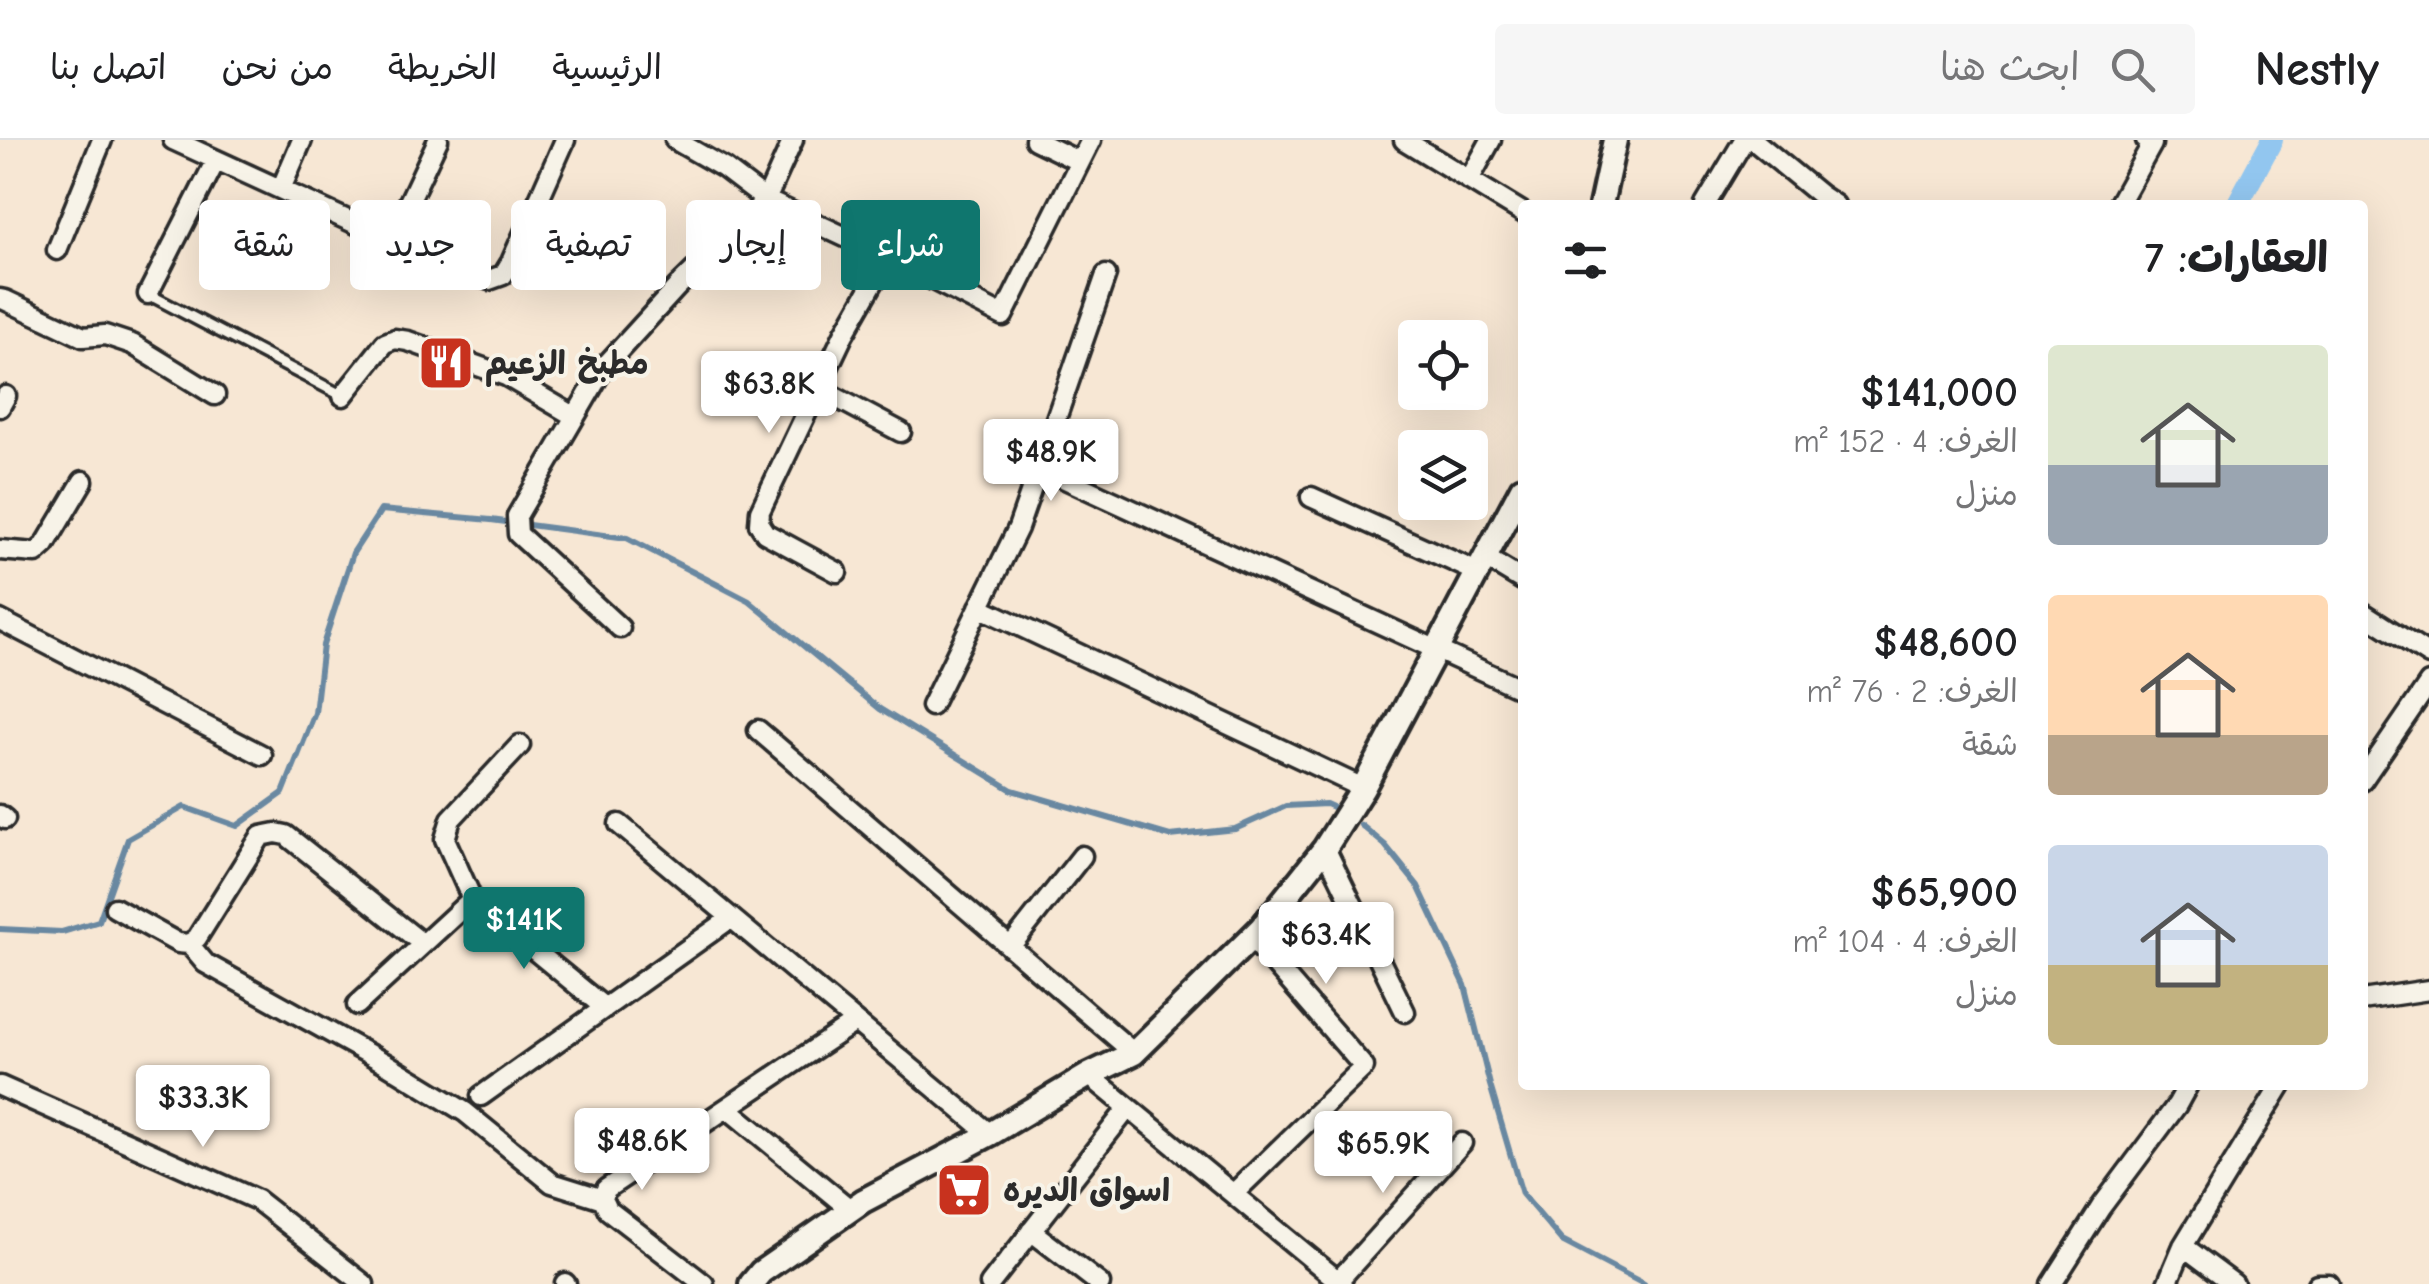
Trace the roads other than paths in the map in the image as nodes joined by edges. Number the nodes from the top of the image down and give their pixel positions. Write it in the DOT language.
graph roads {
  1 [pos="102,140"];
  2 [pos="173,140"];
  3 [pos="302,140"];
  4 [pos="438,140"];
  5 [pos="565,140"];
  6 [pos="675,140"];
  7 [pos="793,140"];
  8 [pos="1036,140"];
  9 [pos="1091,140"];
  10 [pos="1404,140"];
  11 [pos="1491,140"];
  12 [pos="1615,140"];
  13 [pos="1744,140"];
  14 [pos="1753,140"];
  15 [pos="2146,140"];
  16 [pos="216,160"];
  17 [pos="1080,162"];
  18 [pos="1469,180"];
  19 [pos="281,189"];
  20 [pos="410,200"];
  21 [pos="766,200"];
  22 [pos="1602,200"];
  23 [pos="1708,200"];
  24 [pos="1828,200"];
  25 [pos="2121,200"];
  26 [pos="1518,210"];
  27 [pos="350,221"];
  28 [pos="57,250"];
  29 [pos="1106,274"];
  30 [pos="686,277"];
  31 [pos="491,279"];
  32 [pos="869,290"];
  33 [pos="952,290"];
  34 [pos="148,294"];
  35 [pos="0,299"];
  36 [pos="818,388"];
  37 [pos="215,395"];
  38 [pos="343,396"];
  39 [pos="574,416"];
  40 [pos="902,432"];
  41 [pos="1039,467"];
  42 [pos="84,480"];
  43 [pos="1311,497"];
  44 [pos="1518,501"];
  45 [pos="0,550"];
  46 [pos="1480,565"];
  47 [pos="837,572"];
  48 [pos="1518,579"];
  49 [pos="979,608"];
  50 [pos="2368,616"];
  51 [pos="0,620"];
  52 [pos="620,628"];
  53 [pos="1436,650"];
  54 [pos="2429,655"];
  55 [pos="2429,683"];
  56 [pos="1518,687"];
  57 [pos="931,706"];
  58 [pos="758,730"];
  59 [pos="520,745"];
  60 [pos="262,754"];
  61 [pos="2368,772"];
  62 [pos="1363,788"];
  63 [pos="619,824"];
  64 [pos="1324,848"];
  65 [pos="1082,856"];
  66 [pos="472,899"];
  67 [pos="115,908"];
  68 [pos="731,918"];
  69 [pos="1252,938"];
  70 [pos="190,944"];
  71 [pos="423,944"];
  72 [pos="1010,947"];
  73 [pos="2429,990"];
  74 [pos="2368,999"];
  75 [pos="356,1005"];
  76 [pos="605,1008"];
  77 [pos="1406,1012"];
  78 [pos="855,1022"];
  79 [pos="1134,1053"];
  80 [pos="1089,1075"];
  81 [pos="0,1086"];
  82 [pos="2185,1090"];
  83 [pos="2278,1090"];
  84 [pos="481,1096"];
  85 [pos="727,1108"];
  86 [pos="1128,1108"];
  87 [pos="990,1134"];
  88 [pos="1462,1144"];
  89 [pos="1232,1194"];
  90 [pos="603,1199"];
  91 [pos="852,1210"];
  92 [pos="1031,1231"];
  93 [pos="2183,1246"];
  94 [pos="763,1280"];
  95 [pos="1340,1282"];
  96 [pos="364,1284"];
  97 [pos="704,1284"];
  98 [pos="990,1284"];
  99 [pos="1100,1284"];
  100 [pos="2052,1284"];
  101 [pos="2167,1284"];
  102 [pos="2234,1284"];
  103 [pos="2318,1284"];
  104 [pos="2329,1284"];
  1 -- 28 [label="street"];
  2 -- 16 [label="street"];
  3 -- 19 [label="street"];
  4 -- 20 [label="street"];
  5 -- 31 [label="street"];
  6 -- 21 [label="street"];
  7 -- 21 [label="street"];
  8 -- 17 [label="street"];
  9 -- 17 [label="street"];
  10 -- 18 [label="street"];
  11 -- 18 [label="street"];
  12 -- 22 [label="street"];
  13 -- 23 [label="street"];
  14 -- 24 [label="street"];
  15 -- 25 [label="street"];
  16 -- 19 [label="street"];
  16 -- 34 [label="street"];
  17 -- 33 [label="street"];
  18 -- 26 [label="street"];
  19 -- 27 [label="street"];
  29 -- 41 [label="street"];
  30 -- 39 [label="street"];
  32 -- 36 [label="street"];
  34 -- 38 [label="lane"];
  35 -- 37 [label="street"];
  36 -- 40 [label="street"];
  36 -- 47 [label="street"];
  38 -- 39 [label="street"];
  39 -- 52 [label="street"];
  41 -- 49 [label="street"];
  41 -- 53 [label="street"];
  42 -- 45 [label="street"];
  43 -- 46 [label="street"];
  44 -- 46 [label="street"];
  46 -- 48 [label="street"];
  46 -- 53 [label="street"];
  49 -- 57 [label="street"];
  49 -- 62 [label="street"];
  50 -- 54 [label="street"];
  51 -- 60 [label="street"];
  53 -- 56 [label="street"];
  53 -- 62 [label="street"];
  55 -- 61 [label="street"];
  58 -- 72 [label="street"];
  59 -- 66 [label="street"];
  62 -- 64 [label="street"];
  63 -- 68 [label="street"];
  64 -- 69 [label="street"];
  64 -- 77 [label="street"];
  65 -- 72 [label="street"];
  66 -- 71 [label="street"];
  66 -- 76 [label="street"];
  67 -- 70 [label="street"];
  68 -- 76 [label="street"];
  68 -- 78 [label="street"];
  69 -- 79 [label="street"];
  69 -- 89 [label="street"];
  70 -- 71 [label="street"];
  70 -- 90 [label="street"];
  71 -- 75 [label="street"];
  72 -- 79 [label="street"];
  73 -- 74 [label="street"];
  76 -- 84 [label="street"];
  78 -- 85 [label="street"];
  78 -- 87 [label="street"];
  79 -- 80 [label="street"];
  80 -- 86 [label="street"];
  80 -- 87 [label="street"];
  81 -- 96 [label="street"];
  82 -- 100 [label="street"];
  83 -- 93 [label="street"];
  85 -- 90 [label="street"];
  85 -- 91 [label="street"];
  86 -- 89 [label="street"];
  86 -- 92 [label="street"];
  87 -- 91 [label="street"];
  88 -- 95 [label="street"];
  89 -- 95 [label="street"];
  90 -- 97 [label="street"];
  91 -- 94 [label="street"];
  92 -- 98 [label="street"];
  92 -- 99 [label="street"];
  93 -- 101 [label="street"];
  93 -- 102 [label="street"];
  103 -- 104 [label="street"];
}
